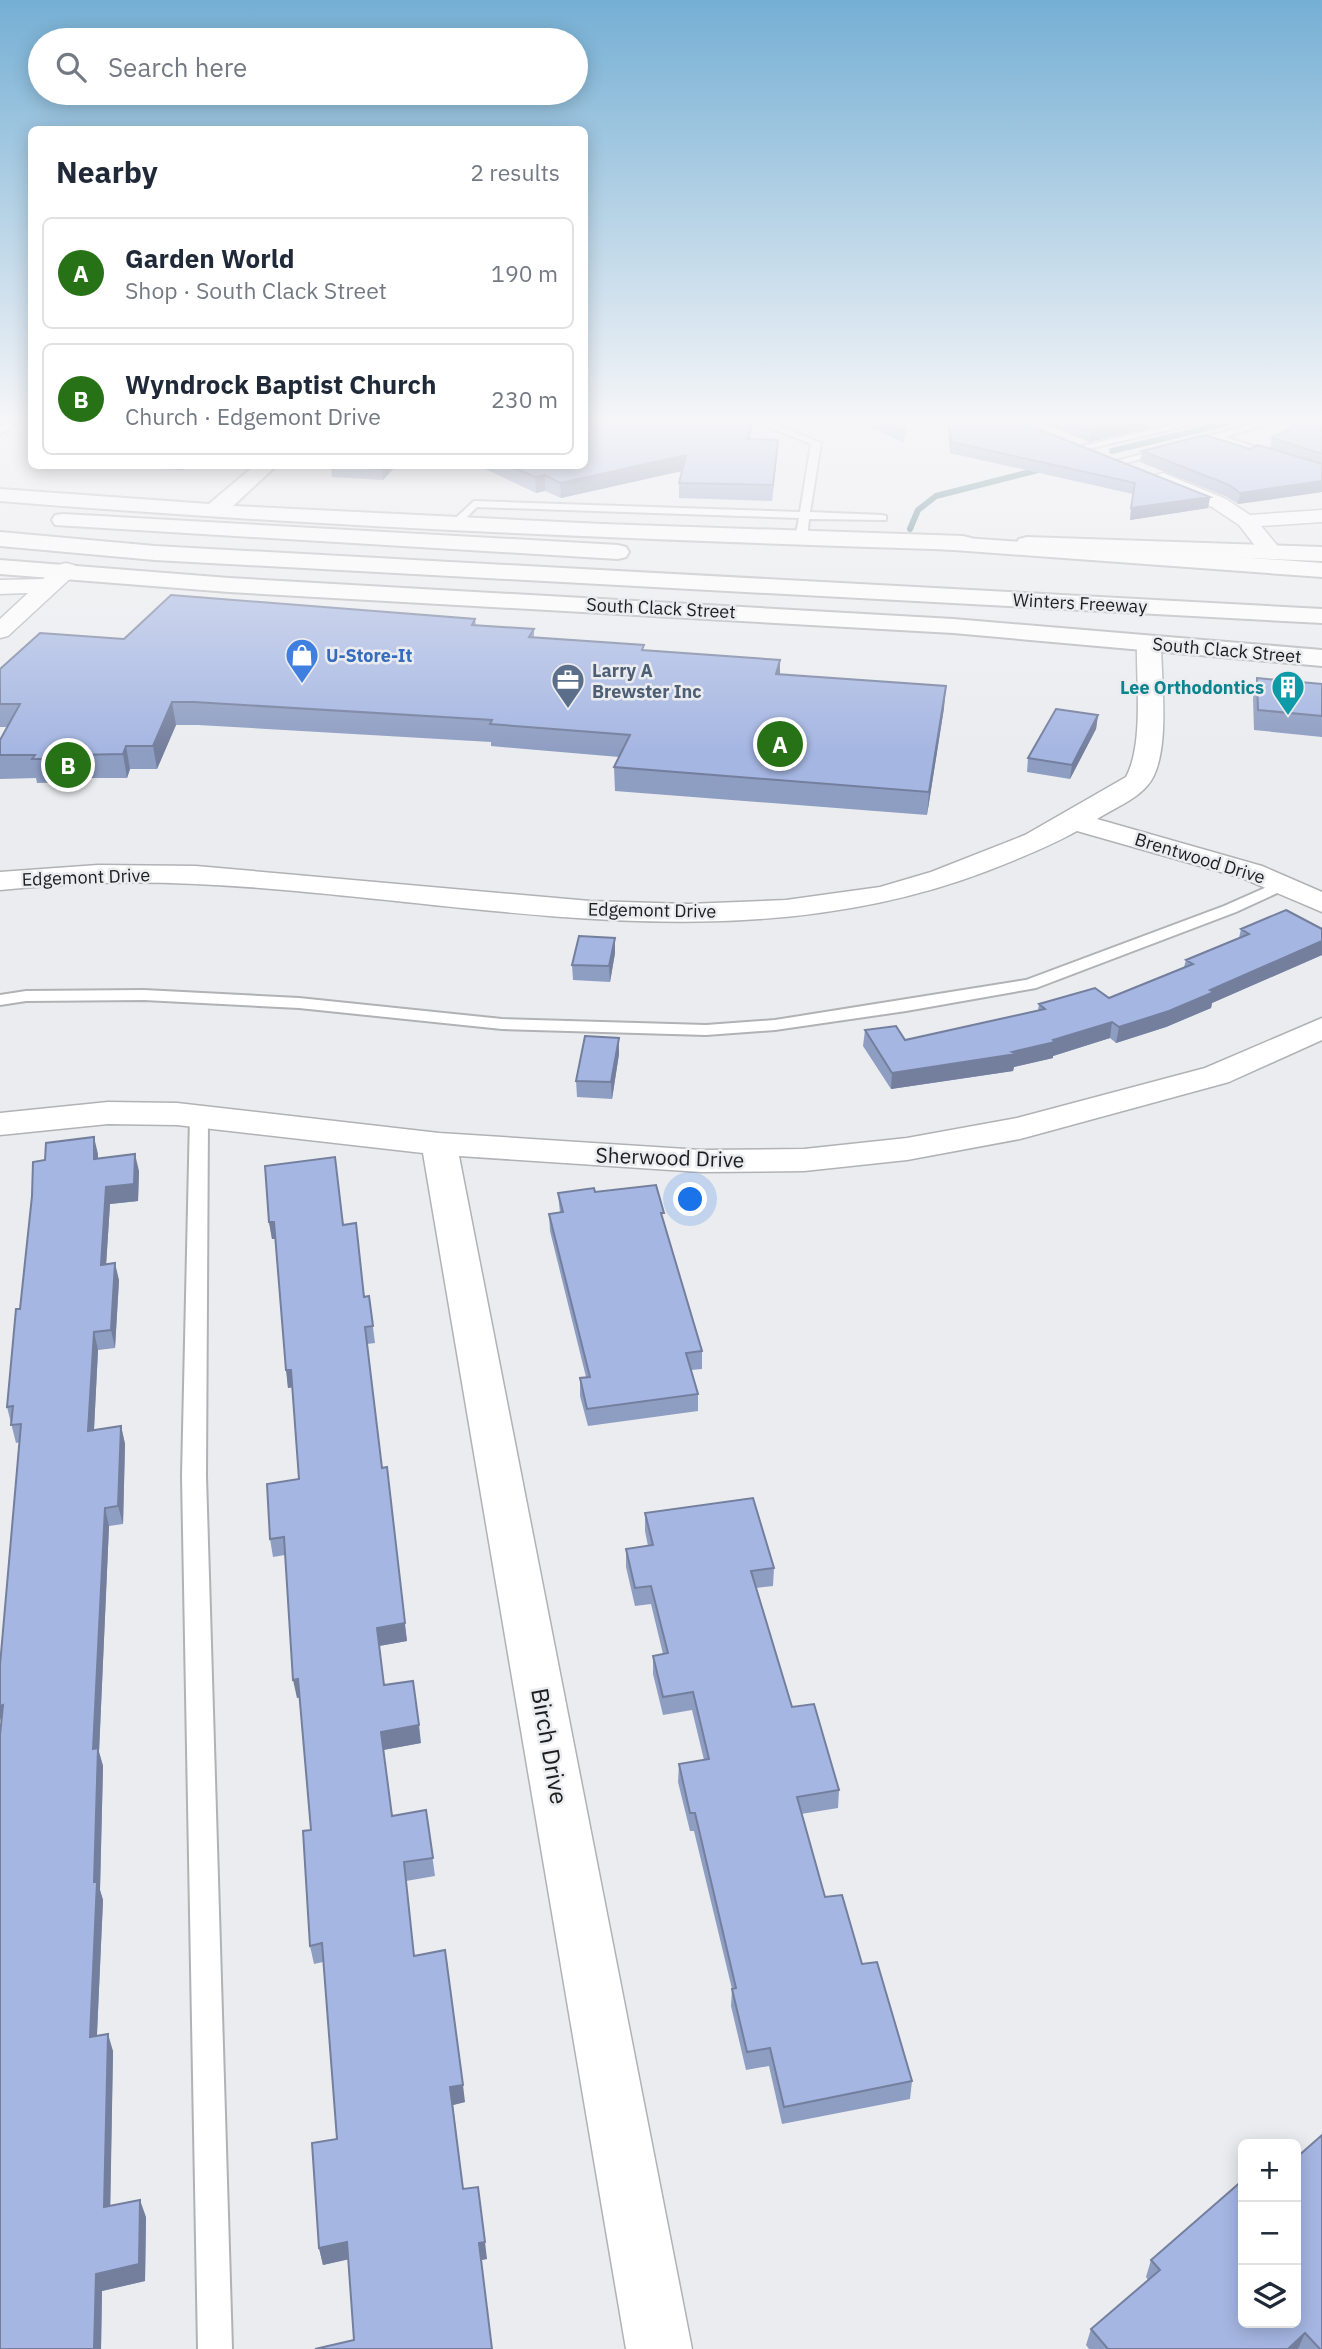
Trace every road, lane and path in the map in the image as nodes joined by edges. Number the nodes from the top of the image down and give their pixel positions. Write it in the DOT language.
graph roads {
  1 [pos="294,533"];
  2 [pos="657,533"];
  3 [pos="802,533"];
  4 [pos="1256,533"];
  5 [pos="801,538"];
  6 [pos="0,539"];
  7 [pos="922,541"];
  8 [pos="1271,551"];
  9 [pos="1322,554"];
  10 [pos="667,555"];
  11 [pos="0,567"];
  12 [pos="1322,570"];
  13 [pos="57,578"];
  14 [pos="0,587"];
  15 [pos="706,610"];
  16 [pos="1322,616"];
  17 [pos="1322,625"];
  18 [pos="0,631"];
  19 [pos="1149,643"];
  20 [pos="1322,658"];
  21 [pos="1074,821"];
  22 [pos="0,881"];
  23 [pos="1283,885"];
  24 [pos="1322,903"];
  25 [pos="0,999"];
  26 [pos="1322,1028"];
  27 [pos="199,1116"];
  28 [pos="0,1124"];
  29 [pos="439,1144"];
  30 [pos="215,2349"];
  31 [pos="659,2349"];
  1 -- 10 [label="main road"];
  2 -- 5 [label="main road"];
  3 -- 5 [label="lane"];
  4 -- 8 [label="street"];
  5 -- 7 [label="main road"];
  6 -- 16 [label="main road, Winters Freeway"];
  7 -- 8 [label="main road"];
  7 -- 12 [label="main road"];
  8 -- 9 [label="main road"];
  11 -- 13 [label="main road, South Clack Street"];
  13 -- 14 [label="street"];
  13 -- 15 [label="main road, South Clack Street"];
  13 -- 18 [label="street"];
  15 -- 17 [label="main road"];
  15 -- 19 [label="main road, South Clack Street"];
  19 -- 20 [label="main road, South Clack Street"];
  19 -- 21 [label="street, Edgemont Drive"];
  21 -- 22 [label="street, Edgemont Drive"];
  21 -- 23 [label="street, Brentwood Drive"];
  23 -- 24 [label="street, Brentwood Drive"];
  23 -- 25 [label="lane"];
  26 -- 29 [label="street, Sherwood Drive"];
  27 -- 28 [label="street, Sherwood Drive"];
  27 -- 29 [label="street, Sherwood Drive"];
  27 -- 30 [label="lane"];
  29 -- 31 [label="street, Birch Drive"];
}
